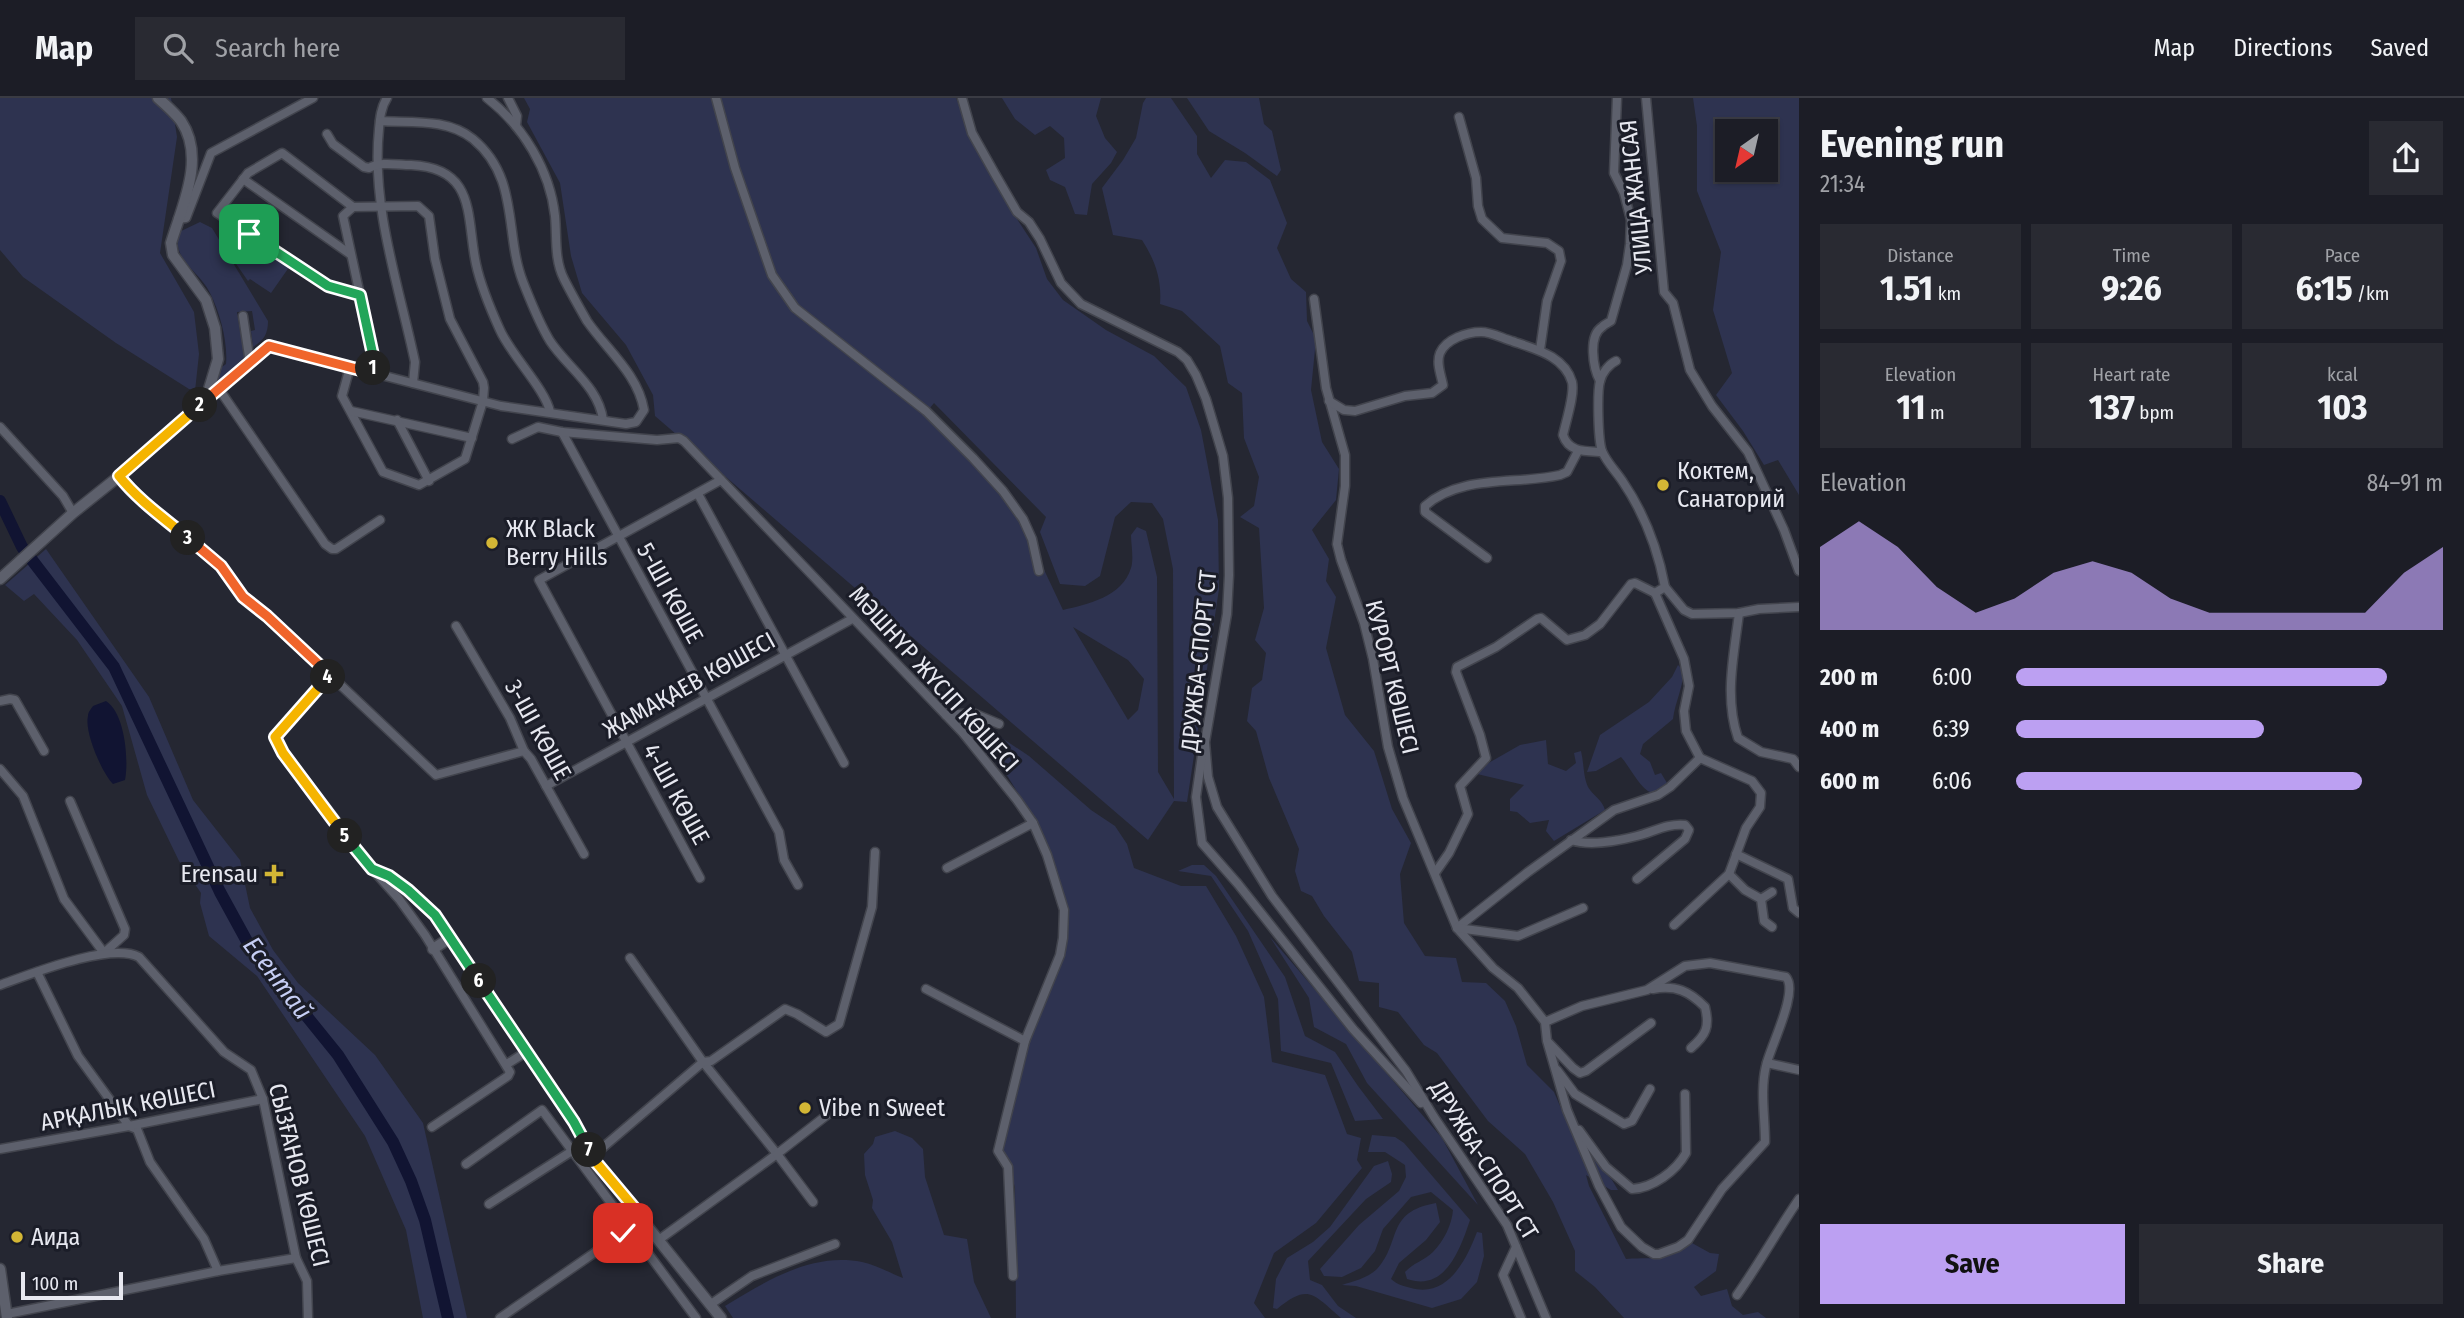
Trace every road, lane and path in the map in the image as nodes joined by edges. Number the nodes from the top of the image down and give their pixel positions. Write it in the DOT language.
graph roads {
  1 [pos="158,98"];
  2 [pos="313,98"];
  3 [pos="387,98"];
  4 [pos="486,98"];
  5 [pos="508,98"];
  6 [pos="716,98"];
  7 [pos="962,98"];
  8 [pos="1617,98"];
  9 [pos="1646,98"];
  10 [pos="1459,117"];
  11 [pos="380,121"];
  12 [pos="516,126"];
  13 [pos="327,134"];
  14 [pos="377,164"];
  15 [pos="243,178"];
  16 [pos="338,196"];
  17 [pos="353,206"];
  18 [pos="381,206"];
  19 [pos="343,216"];
  20 [pos="178,219"];
  21 [pos="351,254"];
  22 [pos="360,295"];
  23 [pos="1314,299"];
  24 [pos="243,316"];
  25 [pos="1540,350"];
  26 [pos="1616,360"];
  27 [pos="250,363"];
  28 [pos="350,368"];
  29 [pos="372,373"];
  30 [pos="1600,381"];
  31 [pos="413,383"];
  32 [pos="219,389"];
  33 [pos="206,399"];
  34 [pos="483,401"];
  35 [pos="1329,401"];
  36 [pos="351,411"];
  37 [pos="550,412"];
  38 [pos="397,420"];
  39 [pos="603,420"];
  40 [pos="0,428"];
  41 [pos="562,432"];
  42 [pos="472,438"];
  43 [pos="512,439"];
  44 [pos="1578,450"];
  45 [pos="1602,452"];
  46 [pos="119,476"];
  47 [pos="721,480"];
  48 [pos="429,481"];
  49 [pos="698,494"];
  50 [pos="73,513"];
  51 [pos="380,520"];
  52 [pos="617,537"];
  53 [pos="1487,558"];
  54 [pos="1039,571"];
  55 [pos="1799,571"];
  56 [pos="0,579"];
  57 [pos="1665,587"];
  58 [pos="1655,593"];
  59 [pos="1799,607"];
  60 [pos="1739,613"];
  61 [pos="852,619"];
  62 [pos="456,626"];
  63 [pos="786,656"];
  64 [pos="330,675"];
  65 [pos="706,699"];
  66 [pos="0,701"];
  67 [pos="946,715"];
  68 [pos="999,724"];
  69 [pos="625,742"];
  70 [pos="1205,742"];
  71 [pos="44,751"];
  72 [pos="524,751"];
  73 [pos="1700,758"];
  74 [pos="844,762"];
  75 [pos="1799,767"];
  76 [pos="0,769"];
  77 [pos="546,786"];
  78 [pos="70,801"];
  79 [pos="1033,823"];
  80 [pos="1571,840"];
  81 [pos="875,852"];
  82 [pos="584,854"];
  83 [pos="1736,854"];
  84 [pos="947,868"];
  85 [pos="372,869"];
  86 [pos="1435,873"];
  87 [pos="1729,874"];
  88 [pos="700,878"];
  89 [pos="1636,879"];
  90 [pos="798,885"];
  91 [pos="1772,892"];
  92 [pos="1761,899"];
  93 [pos="1583,908"];
  94 [pos="1799,913"];
  95 [pos="1674,925"];
  96 [pos="1772,927"];
  97 [pos="1457,928"];
  98 [pos="450,938"];
  99 [pos="433,949"];
  100 [pos="104,953"];
  101 [pos="630,958"];
  102 [pos="37,972"];
  103 [pos="0,985"];
  104 [pos="926,989"];
  105 [pos="1647,990"];
  106 [pos="1545,1022"];
  107 [pos="1651,1023"];
  108 [pos="1025,1041"];
  109 [pos="1547,1041"];
  110 [pos="1691,1048"];
  111 [pos="526,1052"];
  112 [pos="703,1062"];
  113 [pos="1767,1063"];
  114 [pos="507,1064"];
  115 [pos="1553,1066"];
  116 [pos="1799,1070"];
  117 [pos="1650,1089"];
  118 [pos="1685,1094"];
  119 [pos="263,1099"];
  120 [pos="836,1108"];
  121 [pos="1434,1117"];
  122 [pos="1572,1119"];
  123 [pos="130,1126"];
  124 [pos="432,1127"];
  125 [pos="0,1149"];
  126 [pos="572,1151"];
  127 [pos="590,1151"];
  128 [pos="777,1154"];
  129 [pos="466,1164"];
  130 [pos="1799,1199"];
  131 [pos="813,1202"];
  132 [pos="489,1204"];
  133 [pos="642,1217"];
  134 [pos="629,1227"];
  135 [pos="660,1239"];
  136 [pos="835,1244"];
  137 [pos="1516,1247"];
  138 [pos="296,1258"];
  139 [pos="0,1269"];
  140 [pos="218,1270"];
  141 [pos="1013,1276"];
  142 [pos="1737,1295"];
  143 [pos="711,1304"];
  144 [pos="7,1316"];
  145 [pos="308,1318"];
  146 [pos="500,1318"];
  147 [pos="696,1318"];
  148 [pos="721,1318"];
  149 [pos="1521,1318"];
  150 [pos="1546,1318"];
  1 -- 20 [label="street"];
  2 -- 20 [label="street"];
  3 -- 11 [label="street"];
  4 -- 12 [label="street"];
  5 -- 12 [label="street"];
  6 -- 54 [label="street"];
  7 -- 70 [label="street, ДРУЖБА-СПОРТ СТ"];
  8 -- 30 [label="street"];
  9 -- 55 [label="street, УЛИЦА ЖАНСАЯ"];
  10 -- 25 [label="street"];
  11 -- 14 [label="street"];
  11 -- 39 [label="street"];
  12 -- 39 [label="street"];
  13 -- 14 [label="street"];
  14 -- 18 [label="street"];
  14 -- 37 [label="street"];
  15 -- 16 [label="street"];
  15 -- 21 [label="street"];
  15 -- 22 [label="street"];
  16 -- 17 [label="street"];
  16 -- 19 [label="street"];
  17 -- 18 [label="street"];
  17 -- 19 [label="street"];
  18 -- 31 [label="street"];
  18 -- 34 [label="street"];
  19 -- 21 [label="street"];
  20 -- 33 [label="street"];
  21 -- 22 [label="street"];
  22 -- 29 [label="street"];
  23 -- 35 [label="street, КУРОРТ КӨШЕСІ"];
  24 -- 27 [label="street"];
  25 -- 35 [label="street"];
  25 -- 44 [label="street"];
  26 -- 30 [label="street"];
  27 -- 28 [label="street"];
  27 -- 32 [label="street"];
  28 -- 29 [label="street"];
  28 -- 36 [label="street"];
  29 -- 31 [label="street"];
  30 -- 45 [label="street"];
  31 -- 34 [label="street"];
  32 -- 33 [label="street"];
  32 -- 51 [label="street"];
  33 -- 46 [label="street"];
  34 -- 37 [label="street"];
  34 -- 42 [label="street"];
  35 -- 86 [label="street, КУРОРТ КӨШЕСІ"];
  36 -- 38 [label="street"];
  36 -- 48 [label="street"];
  37 -- 39 [label="street"];
  38 -- 42 [label="street"];
  38 -- 48 [label="street"];
  40 -- 50 [label="street"];
  41 -- 43 [label="street, МӘШHҮР ЖҮСІП КӨШЕСІ"];
  41 -- 47 [label="street, МӘШHҮР ЖҮСІП КӨШЕСІ"];
  41 -- 52 [label="street, 5-ШІ КӨШЕ"];
  42 -- 48 [label="street"];
  44 -- 45 [label="street"];
  44 -- 53 [label="street"];
  45 -- 57 [label="street"];
  46 -- 50 [label="street"];
  46 -- 64 [label="street"];
  47 -- 49 [label="street"];
  47 -- 61 [label="street, МӘШHҮР ЖҮСІП КӨШЕСІ"];
  49 -- 52 [label="street"];
  49 -- 63 [label="street"];
  50 -- 56 [label="street"];
  52 -- 65 [label="street, 5-ШІ КӨШЕ"];
  52 -- 69 [label="street, 4-ШІ КӨШЕ"];
  57 -- 58 [label="street"];
  57 -- 60 [label="street"];
  58 -- 73 [label="street"];
  58 -- 86 [label="street"];
  59 -- 60 [label="street"];
  60 -- 75 [label="street"];
  61 -- 63 [label="street, ЖАМАҚАЕВ КӨШЕСІ"];
  61 -- 67 [label="street, МӘШHҮР ЖҮСІП КӨШЕСІ"];
  62 -- 72 [label="street, 3-ШІ КӨШЕ"];
  63 -- 65 [label="street, ЖАМАҚАЕВ КӨШЕСІ"];
  63 -- 74 [label="street"];
  64 -- 72 [label="street"];
  64 -- 85 [label="street"];
  65 -- 69 [label="street, ЖАМАҚАЕВ КӨШЕСІ"];
  65 -- 90 [label="street, 5-ШІ КӨШЕ"];
  66 -- 71 [label="street"];
  67 -- 68 [label="street"];
  67 -- 79 [label="street, МӘШHҮР ЖҮСІП КӨШЕСІ"];
  69 -- 77 [label="street, ЖАМАҚАЕВ КӨШЕСІ"];
  69 -- 88 [label="street, 4-ШІ КӨШЕ"];
  70 -- 121 [label="street, ДРУЖБА-СПОРТ СТ"];
  70 -- 121 [label="street"];
  72 -- 77 [label="street, 3-ШІ КӨШЕ"];
  73 -- 80 [label="street"];
  73 -- 83 [label="street"];
  76 -- 100 [label="street"];
  77 -- 82 [label="street, 3-ШІ КӨШЕ"];
  78 -- 100 [label="street"];
  79 -- 84 [label="street"];
  79 -- 108 [label="street, МӘШHҮР ЖҮСІП КӨШЕСІ"];
  80 -- 89 [label="street"];
  80 -- 97 [label="street"];
  81 -- 112 [label="street"];
  83 -- 87 [label="street"];
  83 -- 94 [label="street"];
  85 -- 98 [label="street"];
  85 -- 99 [label="street"];
  86 -- 97 [label="street, КУРОРТ КӨШЕСІ"];
  87 -- 92 [label="street"];
  87 -- 95 [label="street"];
  91 -- 92 [label="street"];
  92 -- 96 [label="street"];
  93 -- 97 [label="street"];
  97 -- 106 [label="street, КУРОРТ КӨШЕСІ"];
  98 -- 99 [label="street"];
  98 -- 111 [label="street"];
  99 -- 114 [label="street"];
  100 -- 102 [label="street"];
  100 -- 119 [label="street, СЫЗҒАНОВ КӨШЕСІ"];
  101 -- 112 [label="street"];
  102 -- 103 [label="street"];
  102 -- 123 [label="street"];
  104 -- 108 [label="street"];
  105 -- 106 [label="street"];
  105 -- 110 [label="street"];
  105 -- 113 [label="street"];
  106 -- 109 [label="street"];
  107 -- 109 [label="street"];
  108 -- 141 [label="street, МӘШHҮР ЖҮСІП КӨШЕСІ"];
  109 -- 115 [label="street"];
  111 -- 114 [label="street"];
  111 -- 127 [label="street"];
  112 -- 127 [label="street"];
  112 -- 128 [label="street"];
  113 -- 116 [label="street"];
  113 -- 122 [label="street"];
  114 -- 124 [label="street"];
  115 -- 117 [label="street"];
  115 -- 122 [label="street"];
  118 -- 122 [label="street"];
  119 -- 123 [label="street, АРҚАЛЫҚ КӨШЕСІ"];
  119 -- 138 [label="street, СЫЗҒАНОВ КӨШЕСІ"];
  120 -- 128 [label="street"];
  121 -- 137 [label="street, ДРУЖБА-СПОРТ СТ"];
  123 -- 125 [label="street, АРҚАЛЫҚ КӨШЕСІ"];
  123 -- 140 [label="street"];
  126 -- 127 [label="street"];
  126 -- 129 [label="street"];
  126 -- 132 [label="street"];
  126 -- 134 [label="street"];
  127 -- 133 [label="street"];
  128 -- 131 [label="street"];
  128 -- 135 [label="street"];
  130 -- 142 [label="street"];
  133 -- 134 [label="street"];
  133 -- 135 [label="street"];
  134 -- 146 [label="street"];
  134 -- 147 [label="street"];
  135 -- 143 [label="street"];
  136 -- 143 [label="street"];
  137 -- 149 [label="street"];
  137 -- 150 [label="street, ДРУЖБА-СПОРТ СТ"];
  138 -- 140 [label="street"];
  138 -- 145 [label="street, СЫЗҒАНОВ КӨШЕСІ"];
  139 -- 144 [label="street"];
  140 -- 144 [label="street"];
  143 -- 148 [label="street"];
}
